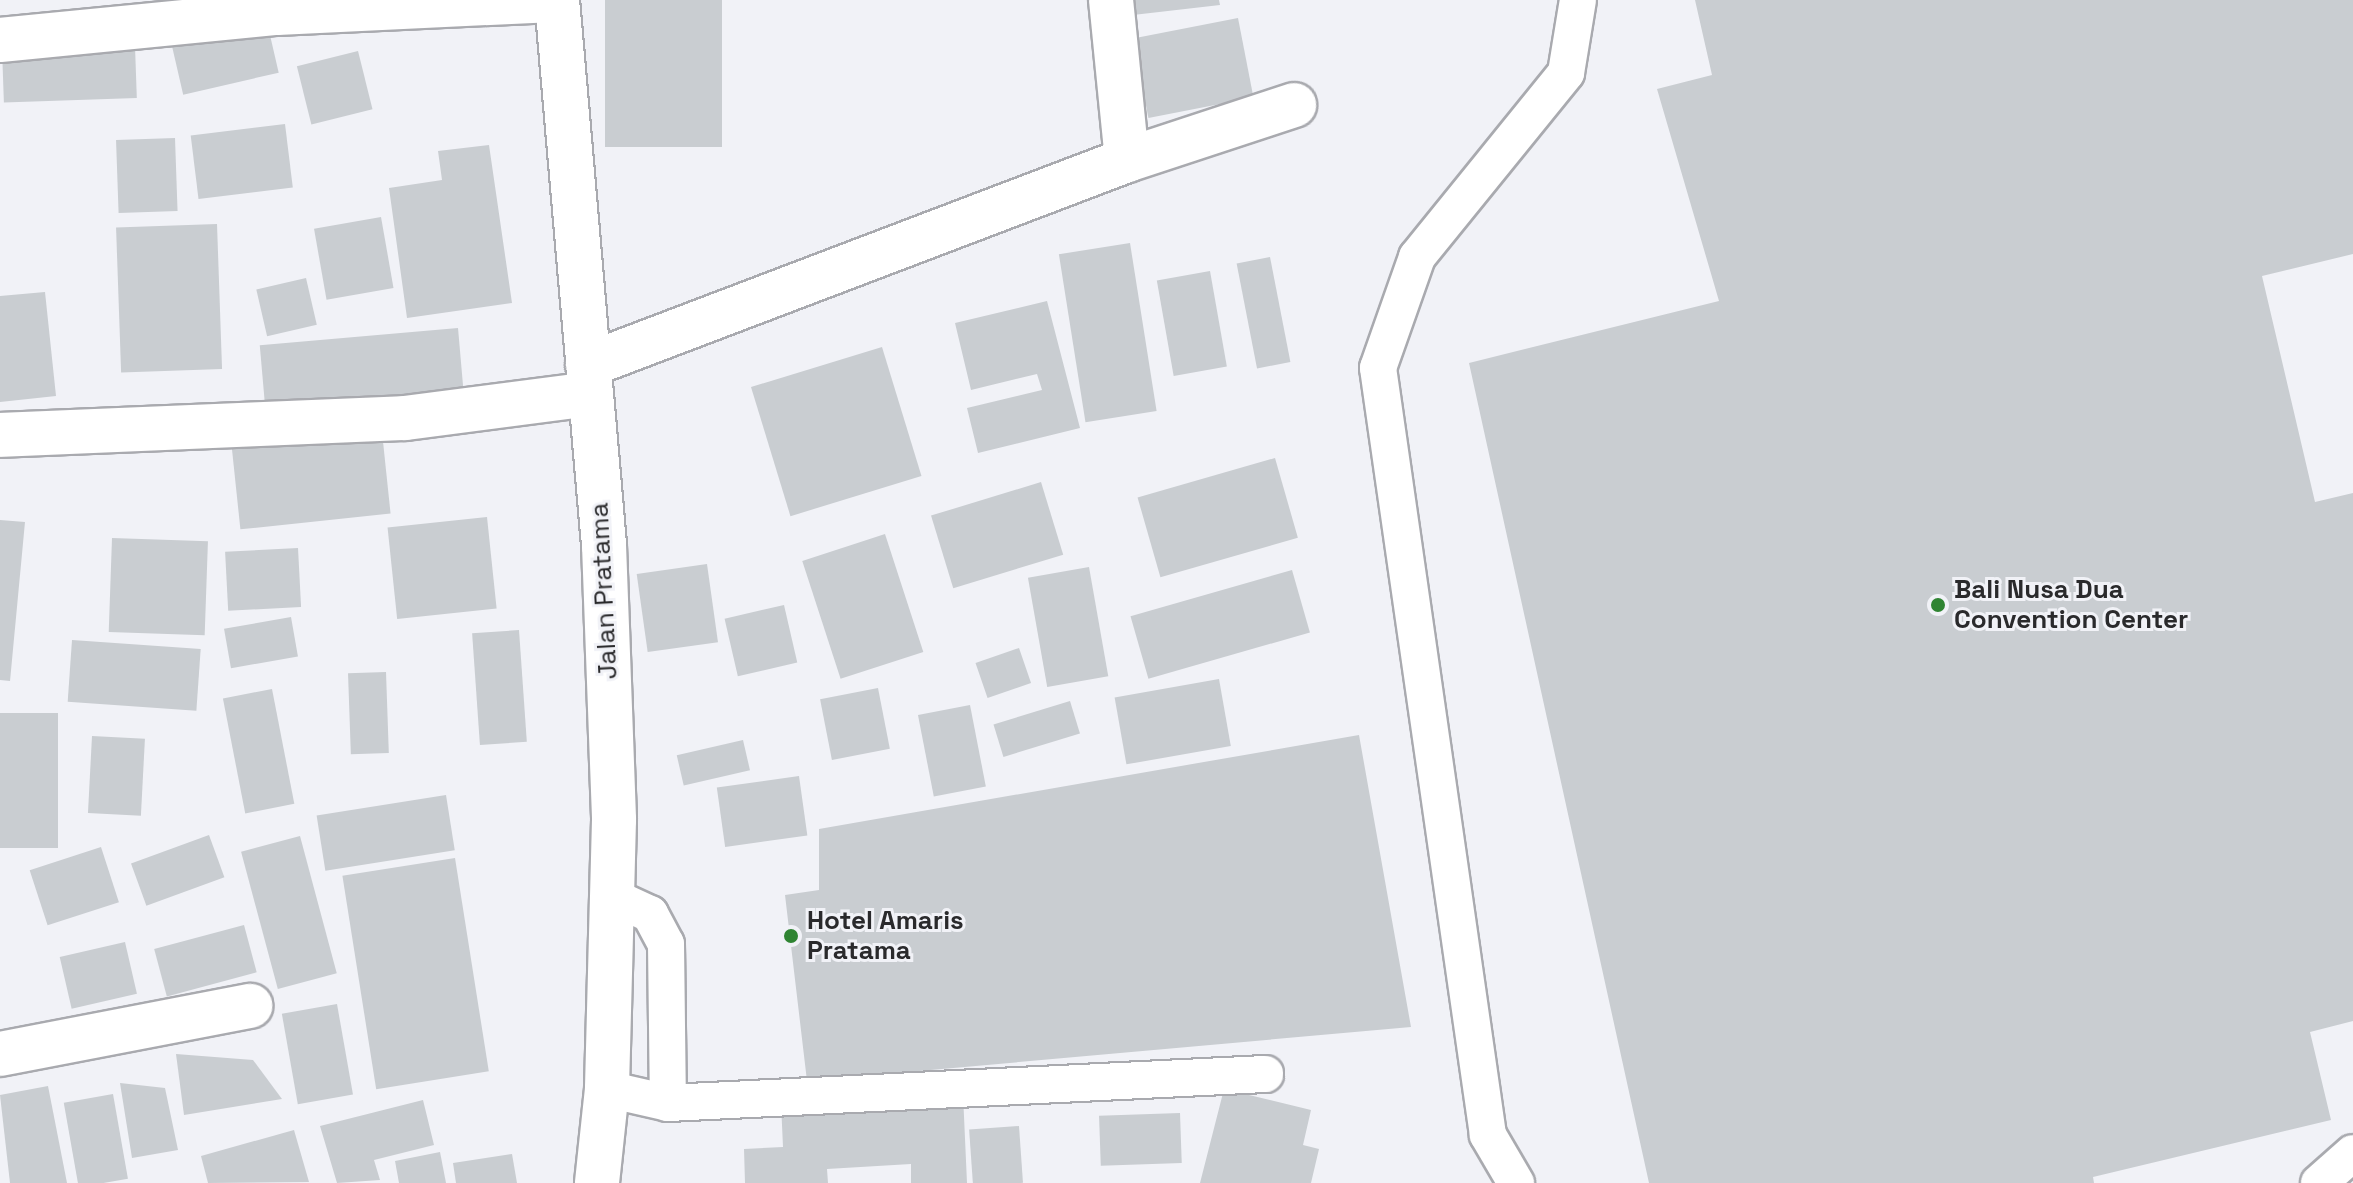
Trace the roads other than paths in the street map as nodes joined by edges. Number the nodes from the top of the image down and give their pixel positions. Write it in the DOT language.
graph roads {
  1 [pos="555,0"];
  2 [pos="1111,0"];
  3 [pos="1578,0"];
  4 [pos="142,12"];
  5 [pos="0,40"];
  6 [pos="1294,105"];
  7 [pos="1127,160"];
  8 [pos="589,380"];
  9 [pos="0,435"];
  10 [pos="611,896"];
  11 [pos="250,1006"];
  12 [pos="0,1054"];
  13 [pos="1265,1074"];
  14 [pos="607,1089"];
  15 [pos="668,1103"];
  16 [pos="2353,1153"];
  17 [pos="597,1183"];
  18 [pos="1516,1183"];
  19 [pos="2319,1183"];
  1 -- 4 [label="street"];
  1 -- 8 [label="street, Jalan Pratama"];
  2 -- 7 [label="street"];
  3 -- 18 [label="lane"];
  4 -- 5 [label="street"];
  6 -- 7 [label="street"];
  7 -- 8 [label="street"];
  8 -- 9 [label="street"];
  8 -- 10 [label="street, Jalan Pratama"];
  10 -- 14 [label="street, Jalan Pratama"];
  10 -- 15 [label="lane"];
  11 -- 12 [label="street"];
  13 -- 15 [label="lane"];
  14 -- 15 [label="lane"];
  14 -- 17 [label="street, Jalan Pratama"];
  16 -- 19 [label="lane"];
}
